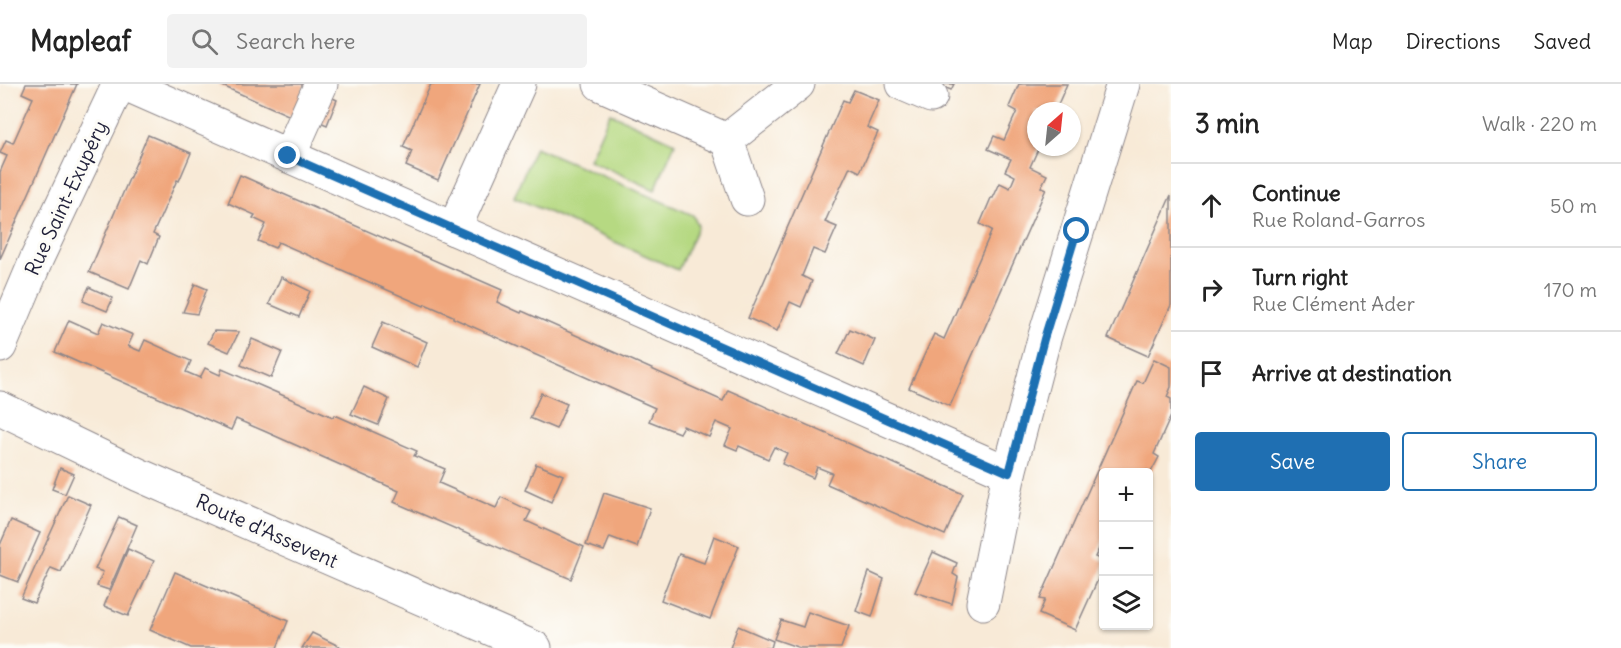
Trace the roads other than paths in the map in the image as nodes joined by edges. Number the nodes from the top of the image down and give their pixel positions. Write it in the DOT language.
graph roads {
  1 [pos="119,84"];
  2 [pos="125,84"];
  3 [pos="321,84"];
  4 [pos="519,84"];
  5 [pos="600,84"];
  6 [pos="798,84"];
  7 [pos="1124,84"];
  8 [pos="727,140"];
  9 [pos="288,156"];
  10 [pos="747,199"];
  11 [pos="454,229"];
  12 [pos="0,346"];
  13 [pos="0,408"];
  14 [pos="1009,473"];
  15 [pos="983,603"];
  16 [pos="535,648"];
  1 -- 12 [label="street, Rue Saint-Exupéry"];
  2 -- 9 [label="street"];
  3 -- 9 [label="street"];
  4 -- 11 [label="street"];
  5 -- 8 [label="street"];
  6 -- 8 [label="street"];
  7 -- 14 [label="street"];
  8 -- 10 [label="street"];
  9 -- 11 [label="street"];
  11 -- 14 [label="street"];
  13 -- 16 [label="street, Route d'Assevent"];
  14 -- 15 [label="street"];
}
